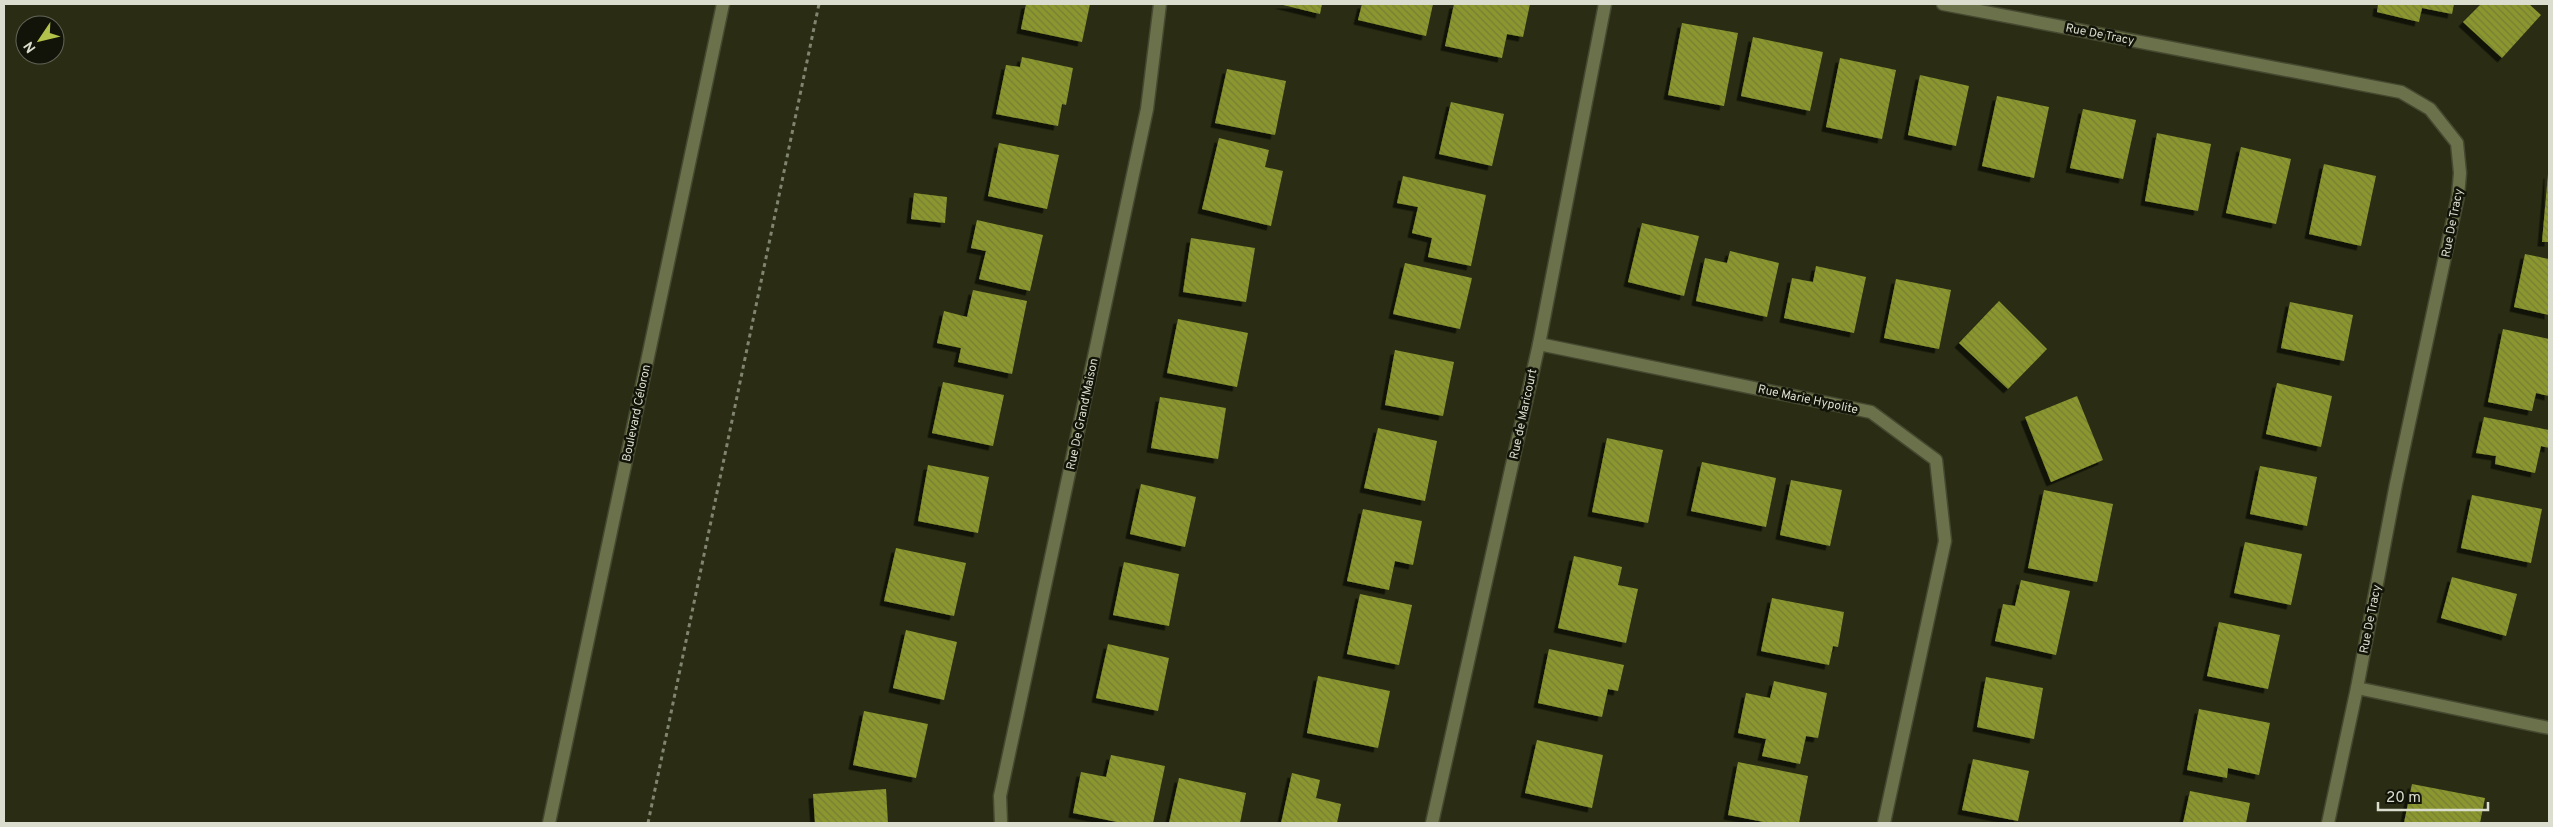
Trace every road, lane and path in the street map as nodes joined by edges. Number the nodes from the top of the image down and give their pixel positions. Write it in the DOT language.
graph roads {
  1 [pos="723,4"];
  2 [pos="820,4"];
  3 [pos="1160,4"];
  4 [pos="1605,4"];
  5 [pos="1943,4"];
  6 [pos="1539,344"];
  7 [pos="2357,688"];
  8 [pos="2549,728"];
  9 [pos="549,823"];
  10 [pos="648,823"];
  11 [pos="1001,823"];
  12 [pos="1432,823"];
  13 [pos="1884,823"];
  14 [pos="2328,823"];
  1 -- 9 [label="street, Boulevard Céloron"];
  2 -- 10 [label="path"];
  3 -- 11 [label="street, Rue De Grand'Maison"];
  4 -- 6 [label="street, Rue de Maricourt"];
  5 -- 7 [label="street, Rue De Tracy"];
  6 -- 12 [label="street, Rue de Maricourt"];
  6 -- 13 [label="street, Rue Marie Hypolite"];
  7 -- 8 [label="street"];
  7 -- 14 [label="street, Rue De Tracy"];
}
